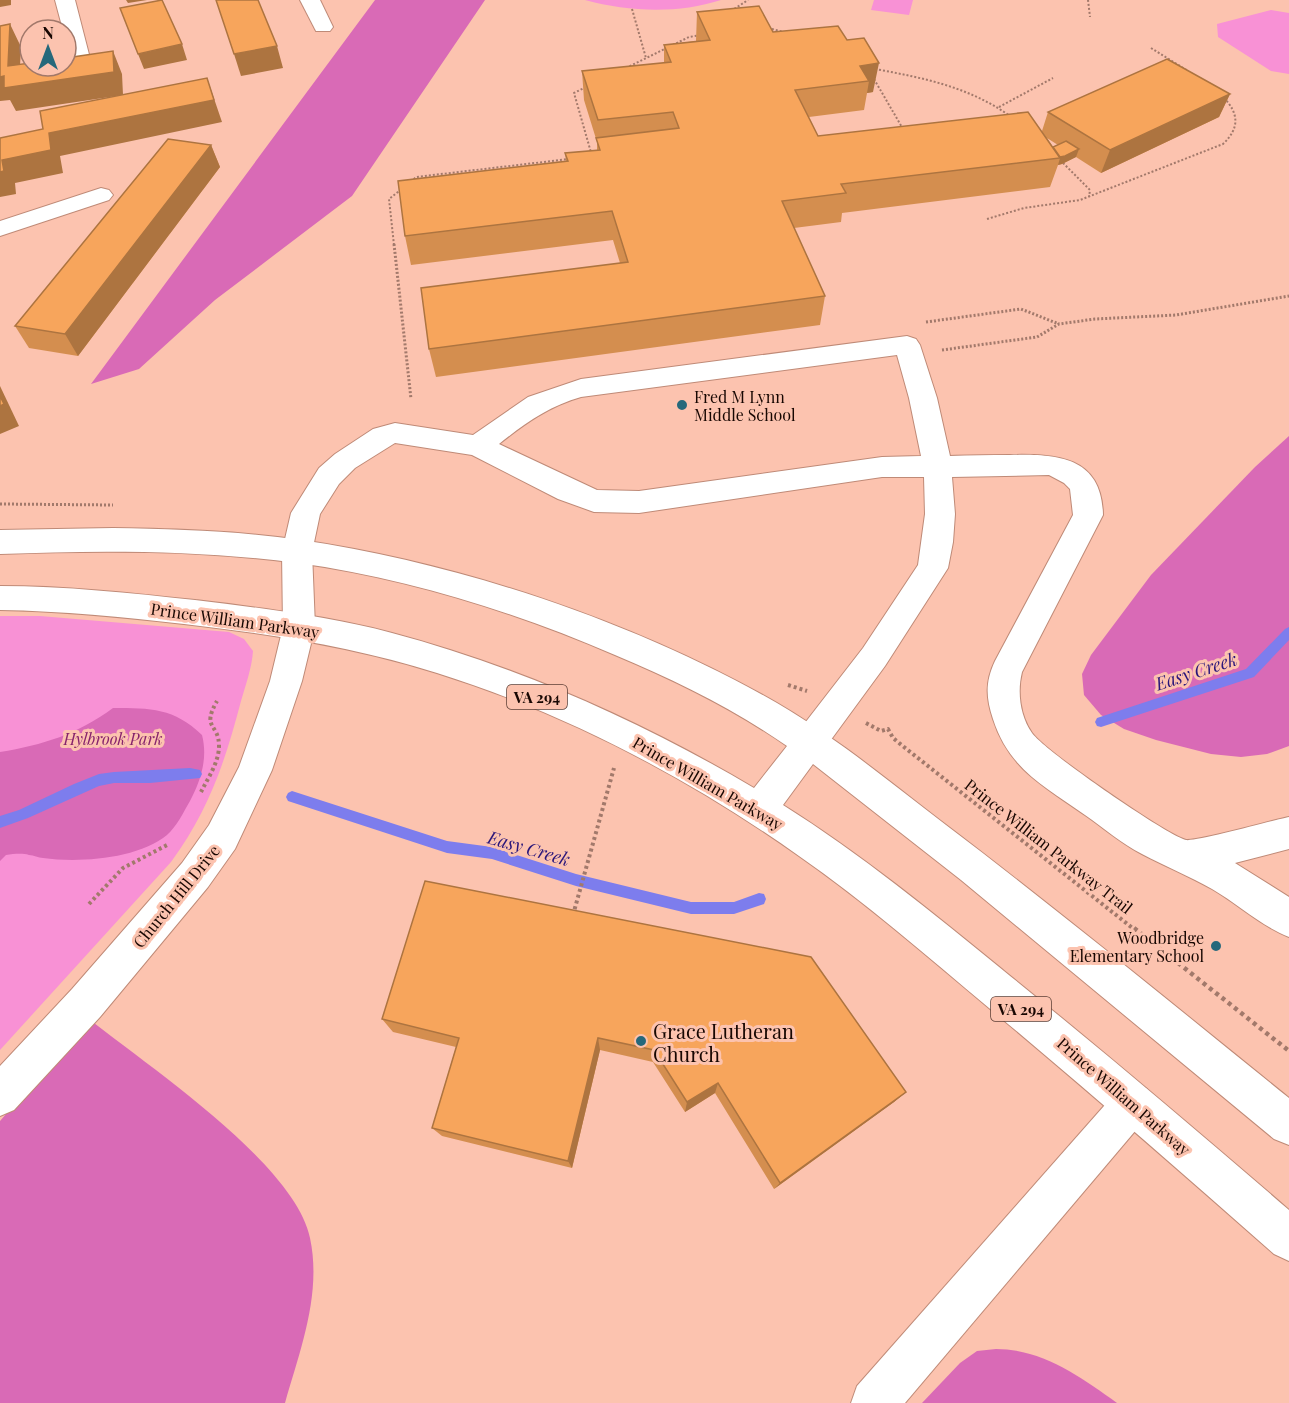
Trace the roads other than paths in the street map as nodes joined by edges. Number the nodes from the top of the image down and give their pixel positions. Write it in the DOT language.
graph roads {
  1 [pos="65,0"];
  2 [pos="310,0"];
  3 [pos="323,27"];
  4 [pos="83,70"];
  5 [pos="101,195"];
  6 [pos="0,229"];
  7 [pos="478,446"];
  8 [pos="936,466"];
  9 [pos="0,542"];
  10 [pos="297,552"];
  11 [pos="0,598"];
  12 [pos="299,627"];
  13 [pos="810,742"];
  14 [pos="759,809"];
  15 [pos="1289,832"];
  16 [pos="1185,858"];
  17 [pos="1289,919"];
  18 [pos="0,1096"];
  19 [pos="1133,1103"];
  20 [pos="1289,1124"];
  21 [pos="1289,1239"];
  22 [pos="874,1403"];
  1 -- 4 [label="main road"];
  2 -- 3 [label="main road"];
  5 -- 6 [label="main road"];
  7 -- 8 [label="main road, Church Hill Drive"];
  7 -- 8 [label="main road"];
  7 -- 10 [label="main road, Church Hill Drive"];
  8 -- 13 [label="main road"];
  8 -- 16 [label="main road, Church Hill Drive"];
  9 -- 10 [label="main road"];
  10 -- 12 [label="main road, Church Hill Drive"];
  10 -- 13 [label="main road"];
  11 -- 12 [label="main road, Prince William Parkway / VA 294"];
  12 -- 14 [label="main road, Prince William Parkway / VA 294"];
  12 -- 18 [label="main road, Church Hill Drive"];
  13 -- 14 [label="main road"];
  13 -- 20 [label="main road"];
  14 -- 19 [label="main road, Prince William Parkway / VA 294"];
  15 -- 16 [label="main road"];
  16 -- 17 [label="main road"];
  19 -- 21 [label="main road, Prince William Parkway / VA 294"];
  19 -- 22 [label="main road"];
}
